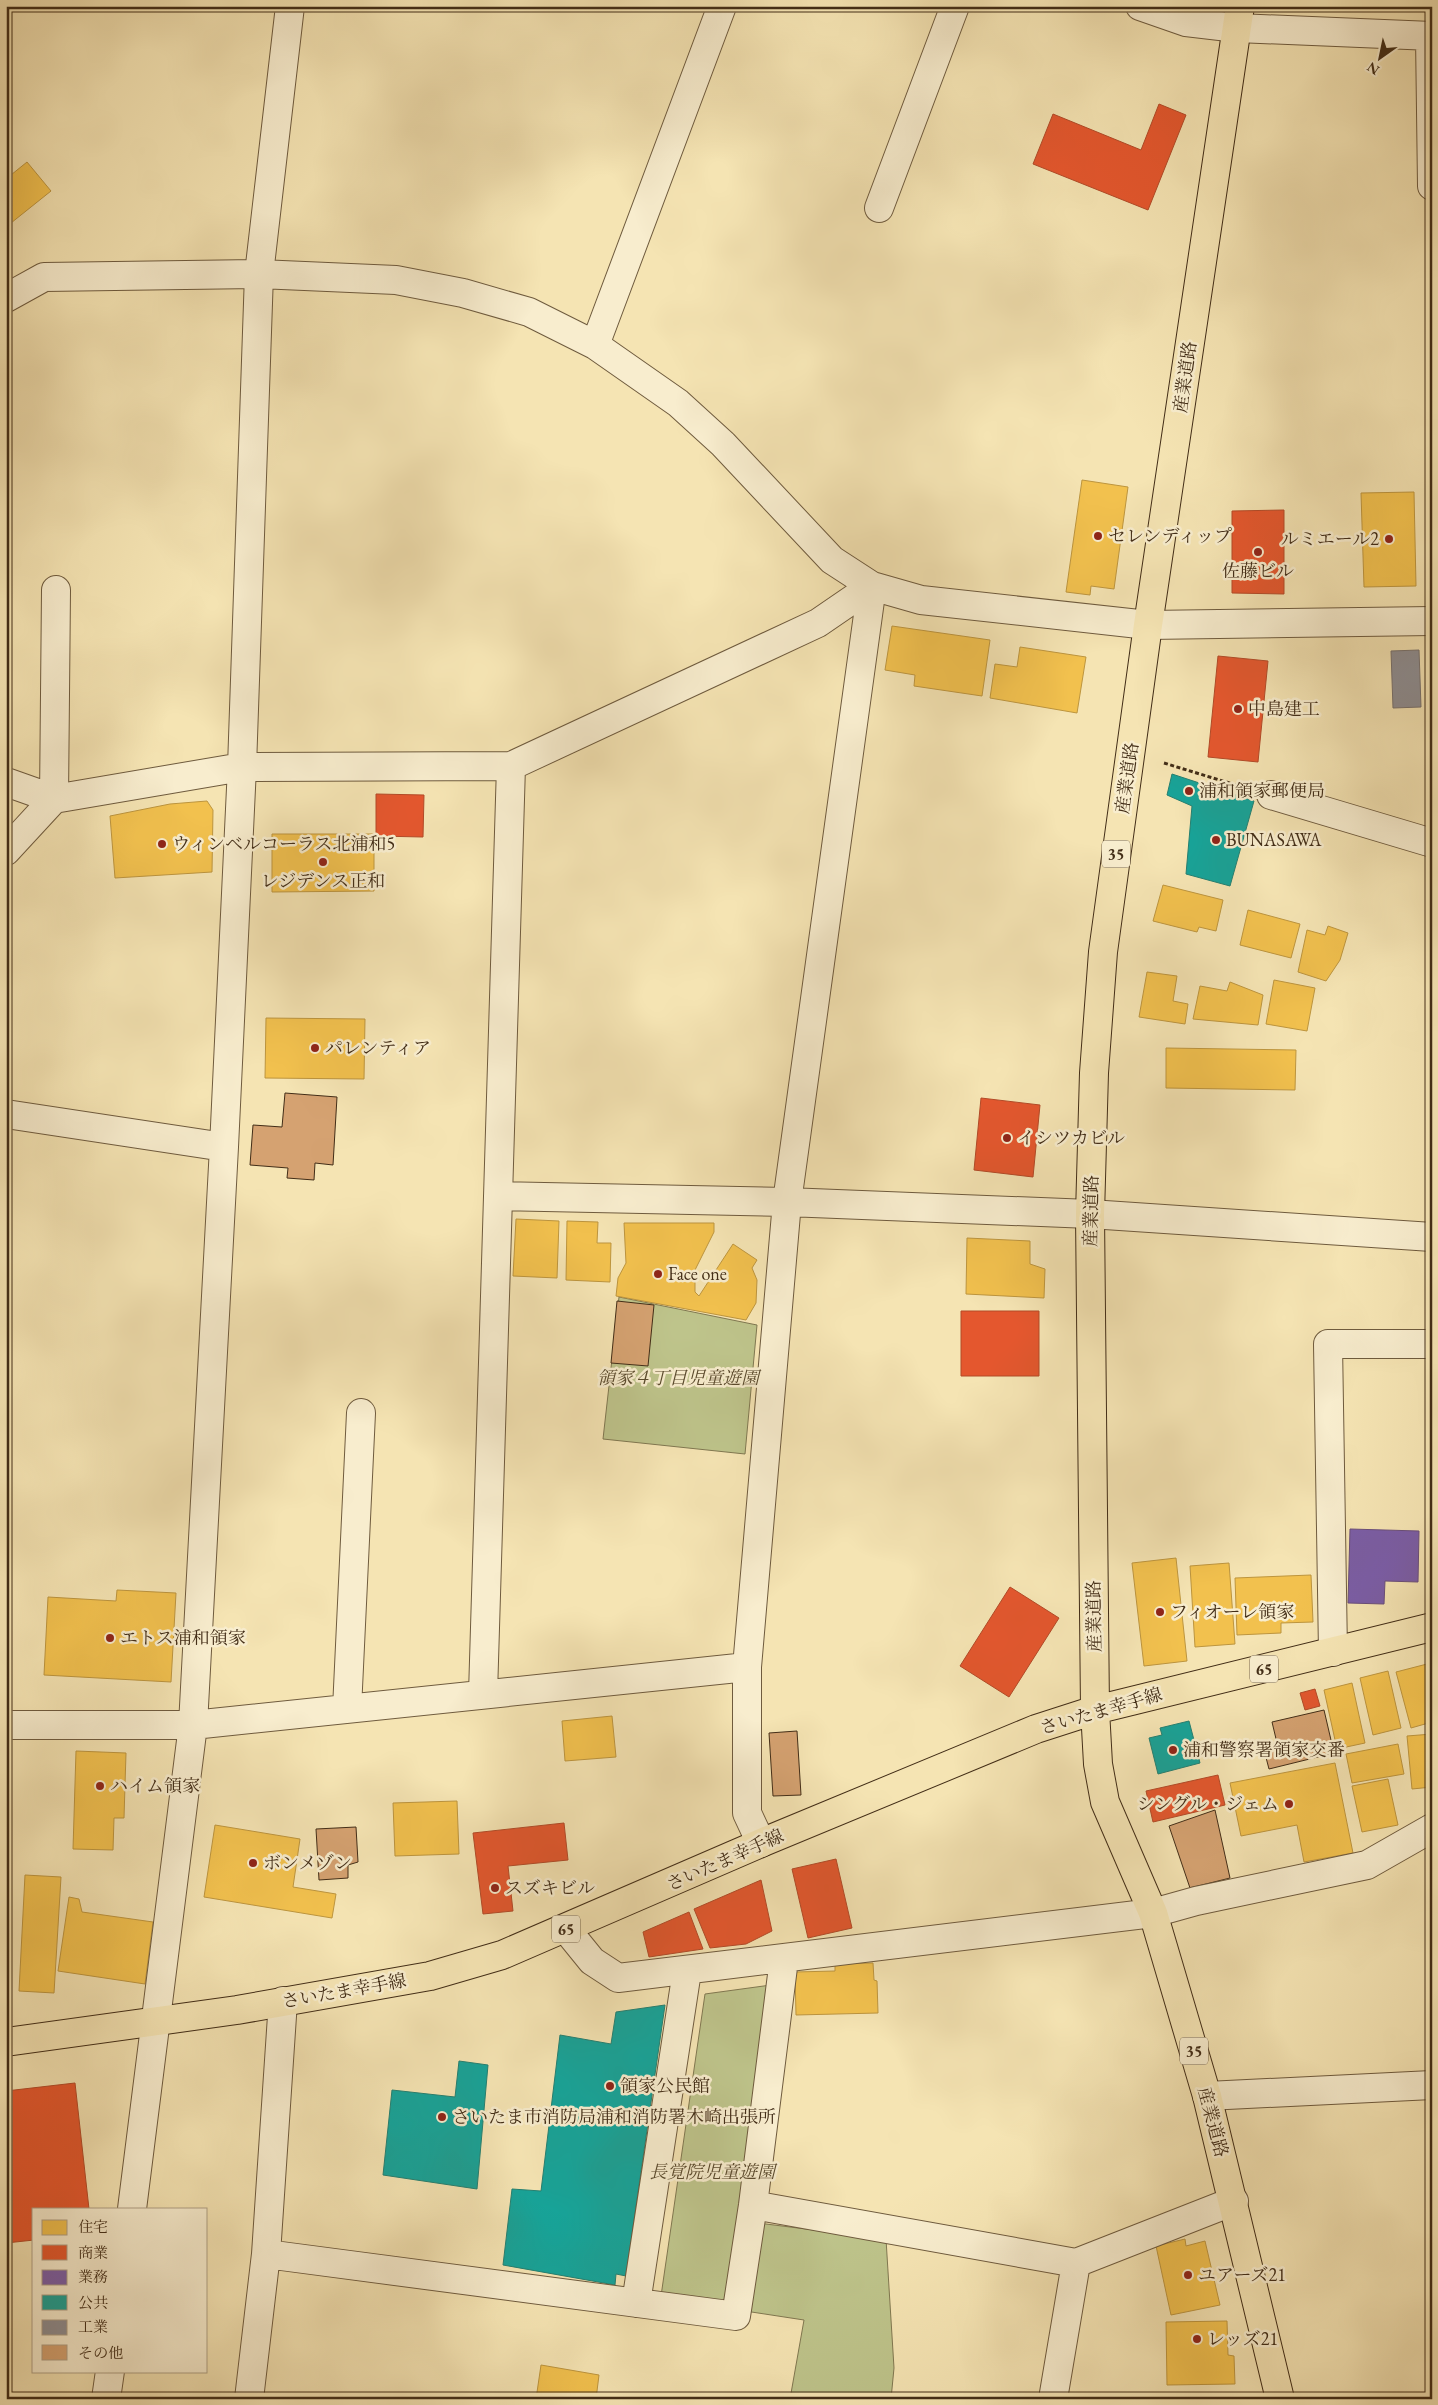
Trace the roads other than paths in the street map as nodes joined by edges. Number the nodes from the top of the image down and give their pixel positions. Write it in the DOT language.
graph roads {
  1 [pos="290,6"];
  2 [pos="722,6"];
  3 [pos="955,6"];
  4 [pos="1140,6"];
  5 [pos="1239,17"];
  6 [pos="1431,36"];
  7 [pos="1432,186"];
  8 [pos="879,208"];
  9 [pos="260,274"];
  10 [pos="6,298"];
  11 [pos="594,344"];
  12 [pos="872,586"];
  13 [pos="56,590"];
  14 [pos="1432,621"];
  15 [pos="1148,626"];
  16 [pos="511,766"];
  17 [pos="242,767"];
  18 [pos="6,782"];
  19 [pos="1271,795"];
  20 [pos="54,799"];
  21 [pos="1432,843"];
  22 [pos="6,851"];
  23 [pos="6,1114"];
  24 [pos="224,1146"];
  25 [pos="498,1196"];
  26 [pos="787,1202"];
  27 [pos="1090,1214"];
  28 [pos="1432,1237"];
  29 [pos="1432,1344"];
  30 [pos="361,1413"];
  31 [pos="1432,1627"];
  32 [pos="1333,1652"];
  33 [pos="748,1667"];
  34 [pos="483,1694"];
  35 [pos="347,1709"];
  36 [pos="1095,1710"];
  37 [pos="6,1724"];
  38 [pos="193,1725"];
  39 [pos="1432,1828"];
  40 [pos="761,1843"];
  41 [pos="1153,1913"];
  42 [pos="566,1929"];
  43 [pos="784,1960"];
  44 [pos="687,1970"];
  45 [pos="283,2001"];
  46 [pos="157,2022"];
  47 [pos="6,2042"];
  48 [pos="1432,2085"];
  49 [pos="1207,2096"];
  50 [pos="1234,2201"];
  51 [pos="753,2205"];
  52 [pos="132,2208"];
  53 [pos="266,2254"];
  54 [pos="1076,2263"];
  55 [pos="636,2303"];
  56 [pos="110,2372"];
  57 [pos="106,2399"];
  58 [pos="249,2399"];
  59 [pos="1053,2399"];
  60 [pos="1280,2399"];
  1 -- 9 [label="street"];
  2 -- 11 [label="street"];
  3 -- 8 [label="street"];
  4 -- 5 [label="street"];
  5 -- 6 [label="street"];
  5 -- 15 [label="main road, 産業道路 / 35"];
  6 -- 7 [label="street"];
  9 -- 10 [label="street"];
  9 -- 11 [label="street"];
  9 -- 17 [label="street"];
  11 -- 12 [label="street"];
  12 -- 15 [label="street"];
  12 -- 16 [label="street"];
  12 -- 26 [label="street"];
  13 -- 20 [label="street"];
  14 -- 15 [label="street"];
  15 -- 27 [label="main road, 産業道路 / 35"];
  16 -- 17 [label="street"];
  16 -- 25 [label="street"];
  17 -- 20 [label="street"];
  17 -- 24 [label="street"];
  18 -- 20 [label="street"];
  19 -- 21 [label="street"];
  20 -- 22 [label="street"];
  23 -- 24 [label="street"];
  24 -- 38 [label="street"];
  25 -- 26 [label="street"];
  25 -- 34 [label="street"];
  26 -- 27 [label="street"];
  26 -- 33 [label="street"];
  27 -- 28 [label="street"];
  27 -- 36 [label="main road, 産業道路 / 35"];
  29 -- 32 [label="street"];
  30 -- 35 [label="street"];
  31 -- 32 [label="main road, さいたま幸手線 / 65"];
  32 -- 36 [label="main road, さいたま幸手線 / 65"];
  33 -- 34 [label="street"];
  33 -- 40 [label="street"];
  34 -- 35 [label="street"];
  35 -- 38 [label="street"];
  36 -- 40 [label="main road, さいたま幸手線 / 65"];
  36 -- 41 [label="main road, 産業道路 / 35"];
  37 -- 38 [label="street"];
  38 -- 46 [label="street"];
  39 -- 41 [label="street"];
  40 -- 42 [label="main road, さいたま幸手線 / 65"];
  41 -- 43 [label="street"];
  41 -- 49 [label="main road, 産業道路 / 35"];
  42 -- 44 [label="street"];
  42 -- 45 [label="main road, さいたま幸手線 / 65"];
  43 -- 44 [label="street"];
  43 -- 51 [label="street"];
  44 -- 55 [label="street"];
  45 -- 46 [label="main road, さいたま幸手線 / 65"];
  45 -- 53 [label="street"];
  46 -- 47 [label="main road, さいたま幸手線 / 65"];
  46 -- 52 [label="street"];
  48 -- 49 [label="street"];
  49 -- 50 [label="main road, 産業道路 / 35"];
  50 -- 54 [label="street"];
  50 -- 60 [label="main road, 産業道路 / 35"];
  51 -- 54 [label="street"];
  51 -- 55 [label="street"];
  53 -- 55 [label="street"];
  53 -- 58 [label="street"];
  54 -- 59 [label="street"];
  56 -- 57 [label="street"];
}
